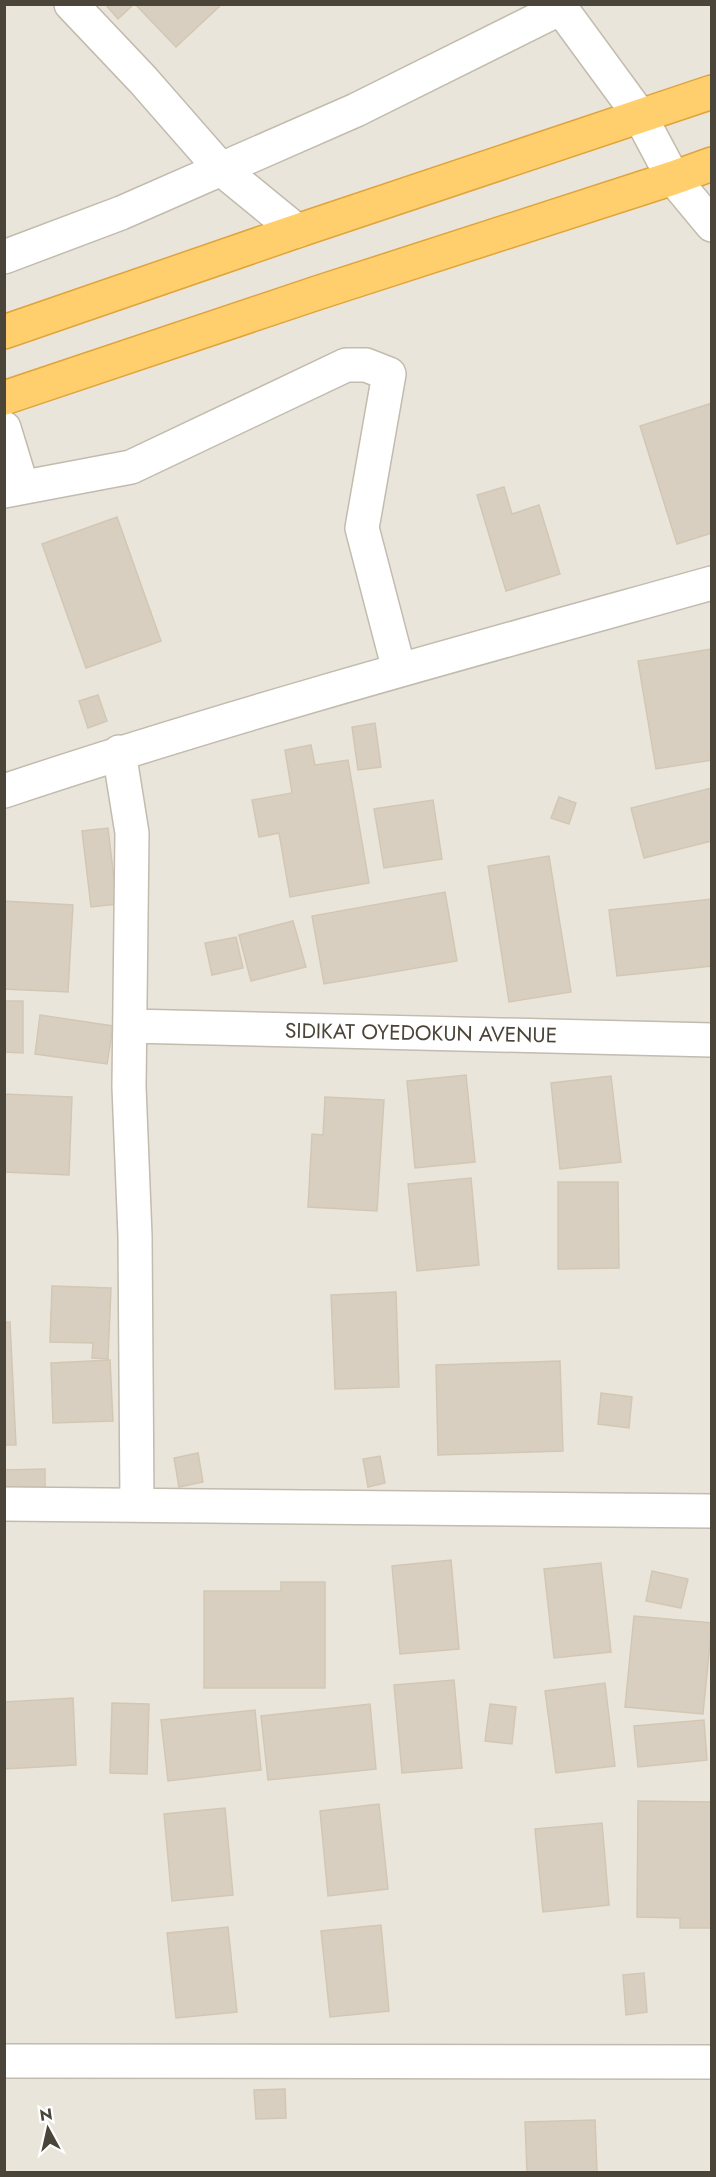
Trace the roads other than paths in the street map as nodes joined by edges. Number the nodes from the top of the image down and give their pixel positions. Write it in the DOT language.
graph roads {
  1 [pos="71,4"];
  2 [pos="559,6"];
  3 [pos="711,92"];
  4 [pos="640,116"];
  5 [pos="711,164"];
  6 [pos="220,168"];
  7 [pos="673,178"];
  8 [pos="711,225"];
  9 [pos="297,231"];
  10 [pos="4,257"];
  11 [pos="4,332"];
  12 [pos="4,398"];
  13 [pos="4,428"];
  14 [pos="13,489"];
  15 [pos="711,583"];
  16 [pos="399,670"];
  17 [pos="119,752"];
  18 [pos="4,791"];
  19 [pos="130,1026"];
  20 [pos="711,1040"];
  21 [pos="4,1503"];
  22 [pos="137,1504"];
  23 [pos="711,1511"];
  24 [pos="4,2061"];
  25 [pos="711,2062"];
  1 -- 6 [label="street"];
  2 -- 4 [label="street"];
  2 -- 6 [label="street"];
  3 -- 4 [label="highway"];
  4 -- 7 [label="street"];
  4 -- 9 [label="highway"];
  5 -- 7 [label="highway"];
  6 -- 9 [label="street"];
  6 -- 10 [label="street"];
  7 -- 8 [label="street"];
  7 -- 12 [label="highway"];
  9 -- 11 [label="highway"];
  13 -- 14 [label="street"];
  14 -- 16 [label="street"];
  15 -- 16 [label="street"];
  16 -- 17 [label="street"];
  17 -- 18 [label="street"];
  17 -- 19 [label="street"];
  19 -- 20 [label="street, SIDIKAT OYEDOKUN AVENUE"];
  19 -- 22 [label="street"];
  21 -- 22 [label="street"];
  22 -- 23 [label="street"];
  24 -- 25 [label="street"];
}
